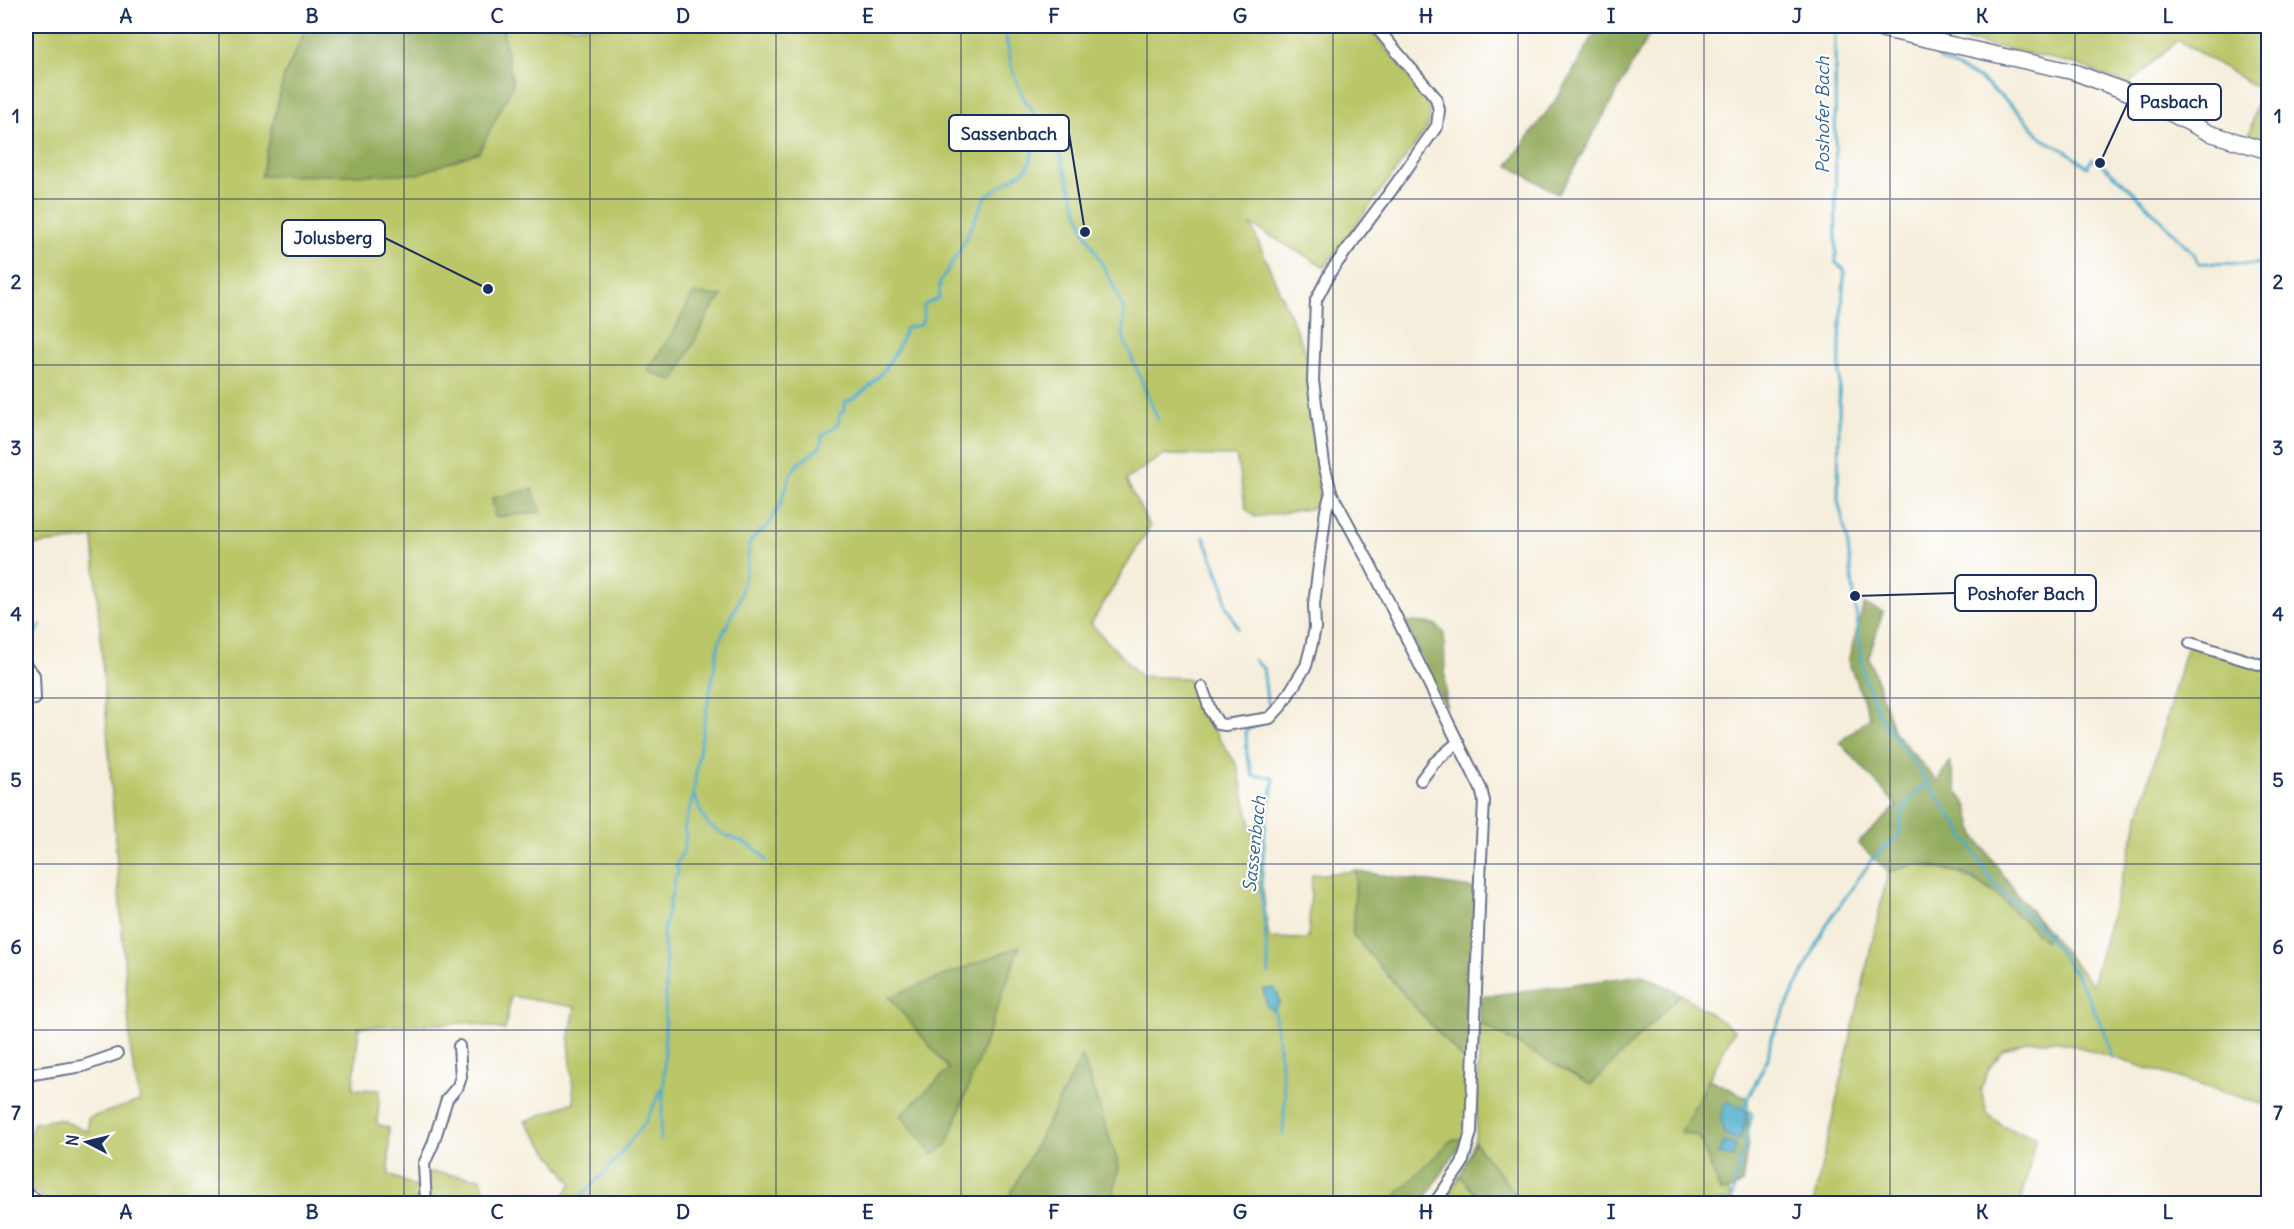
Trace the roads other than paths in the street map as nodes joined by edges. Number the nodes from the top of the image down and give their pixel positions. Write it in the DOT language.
graph roads {
  1 [pos="1375,26"];
  2 [pos="1868,26"];
  3 [pos="2268,151"];
  4 [pos="1331,492"];
  5 [pos="2190,643"];
  6 [pos="26,666"];
  7 [pos="2268,668"];
  8 [pos="1202,687"];
  9 [pos="35,699"];
  10 [pos="1458,742"];
  11 [pos="1421,780"];
  12 [pos="459,1046"];
  13 [pos="117,1054"];
  14 [pos="26,1075"];
  15 [pos="26,1192"];
  16 [pos="43,1203"];
  17 [pos="426,1203"];
  18 [pos="1434,1203"];
  1 -- 4 [label="street"];
  2 -- 3 [label="main road"];
  4 -- 8 [label="street"];
  4 -- 10 [label="street"];
  5 -- 7 [label="street"];
  6 -- 9 [label="street"];
  10 -- 11 [label="street"];
  10 -- 18 [label="street"];
  12 -- 17 [label="street"];
  13 -- 14 [label="street"];
  15 -- 16 [label="street"];
}
